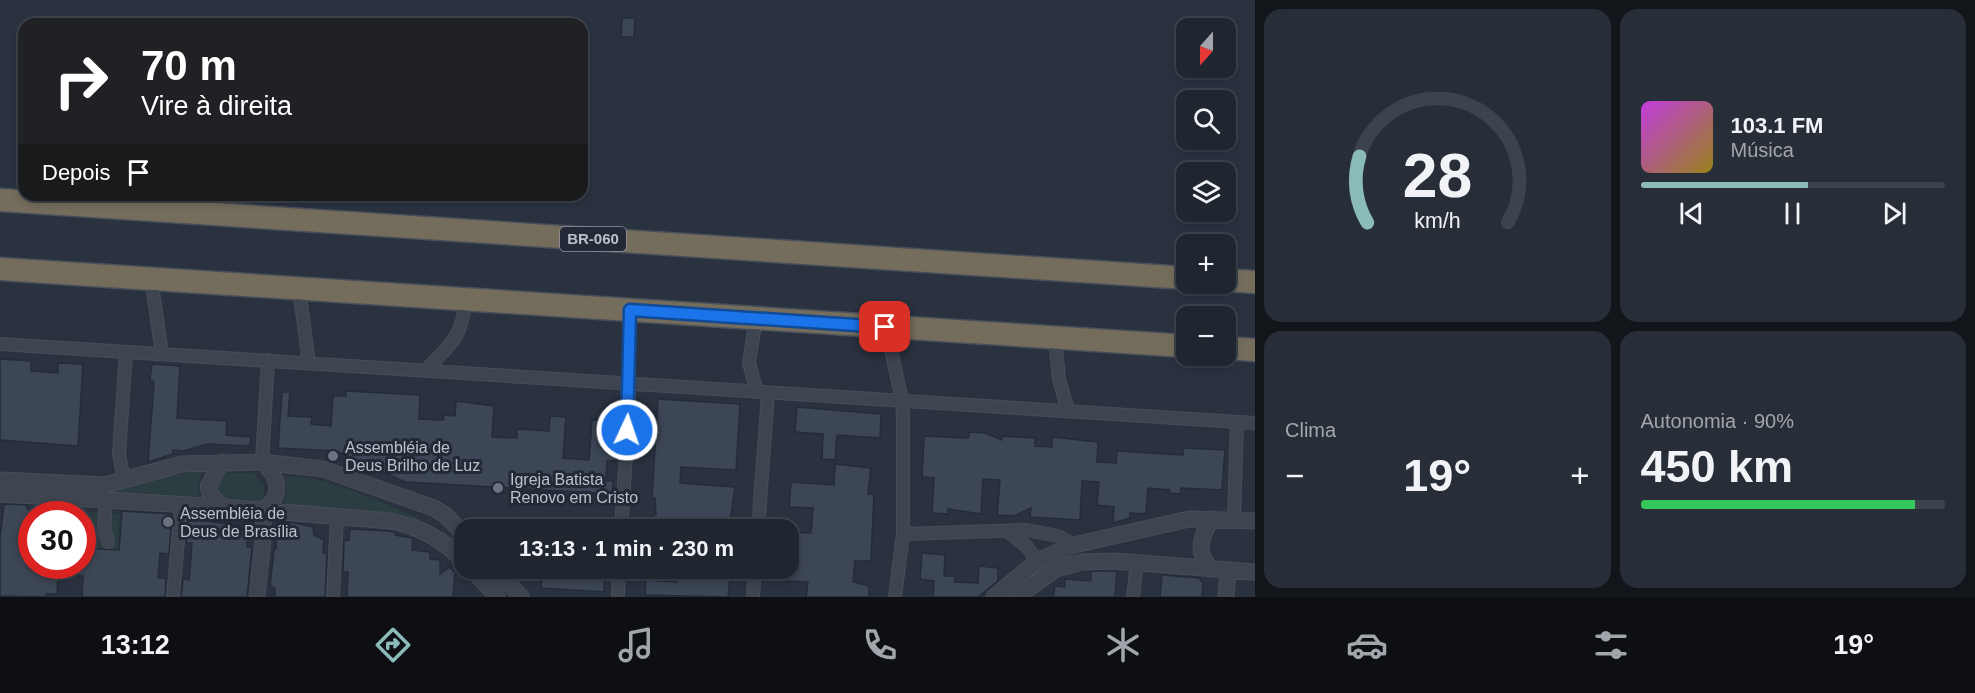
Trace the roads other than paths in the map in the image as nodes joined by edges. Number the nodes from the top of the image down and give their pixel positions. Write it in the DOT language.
graph roads {
  1 [pos="0,201"];
  2 [pos="0,269"];
  3 [pos="1176,277"];
  4 [pos="151,278"];
  5 [pos="1236,281"];
  6 [pos="1255,282"];
  7 [pos="299,289"];
  8 [pos="466,300"];
  9 [pos="630,310"];
  10 [pos="756,318"];
  11 [pos="885,327"];
  12 [pos="1055,338"];
  13 [pos="0,344"];
  14 [pos="1176,345"];
  15 [pos="1236,349"];
  16 [pos="1255,350"];
  17 [pos="126,352"];
  18 [pos="162,354"];
  19 [pos="268,360"];
  20 [pos="309,363"];
  21 [pos="426,370"];
  22 [pos="630,384"];
  23 [pos="763,392"];
  24 [pos="902,400"];
  25 [pos="1068,411"];
  26 [pos="1237,422"];
  27 [pos="1255,423"];
  28 [pos="221,462"];
  29 [pos="262,462"];
  30 [pos="0,480"];
  31 [pos="124,480"];
  32 [pos="0,494"];
  33 [pos="106,501"];
  34 [pos="181,506"];
  35 [pos="223,507"];
  36 [pos="262,511"];
  37 [pos="337,518"];
  38 [pos="622,519"];
  39 [pos="758,519"];
  40 [pos="1211,519"];
  41 [pos="1234,520"];
  42 [pos="1255,522"];
  43 [pos="454,525"];
  44 [pos="1009,532"];
  45 [pos="903,534"];
  46 [pos="108,542"];
  47 [pos="1074,545"];
  48 [pos="454,553"];
  49 [pos="1037,561"];
  50 [pos="1137,563"];
  51 [pos="1211,569"];
  52 [pos="1228,570"];
  53 [pos="1255,572"];
  54 [pos="481,579"];
  55 [pos="505,579"];
  56 [pos="619,579"];
  57 [pos="754,579"];
  58 [pos="173,597"];
  59 [pos="257,597"];
  60 [pos="333,597"];
  61 [pos="497,597"];
  62 [pos="521,597"];
  63 [pos="618,597"];
  64 [pos="753,597"];
  65 [pos="895,597"];
  66 [pos="994,597"];
  67 [pos="1017,597"];
  68 [pos="1133,597"];
  69 [pos="1226,597"];
  1 -- 3 [label="highway, BR-060"];
  2 -- 4 [label="highway"];
  4 -- 7 [label="highway"];
  4 -- 18 [label="street"];
  5 -- 6 [label="highway"];
  7 -- 8 [label="highway"];
  7 -- 20 [label="street"];
  8 -- 9 [label="highway"];
  8 -- 21 [label="street"];
  9 -- 10 [label="highway"];
  9 -- 22 [label="street"];
  10 -- 11 [label="highway"];
  10 -- 23 [label="street"];
  11 -- 12 [label="highway"];
  11 -- 24 [label="street"];
  12 -- 14 [label="highway"];
  12 -- 25 [label="street"];
  13 -- 17 [label="street"];
  15 -- 16 [label="highway"];
  17 -- 18 [label="street"];
  17 -- 31 [label="street"];
  18 -- 19 [label="street"];
  19 -- 20 [label="street"];
  19 -- 29 [label="street"];
  20 -- 21 [label="street"];
  21 -- 22 [label="street"];
  22 -- 23 [label="street"];
  22 -- 38 [label="street"];
  23 -- 24 [label="street"];
  23 -- 39 [label="street"];
  24 -- 25 [label="street"];
  24 -- 45 [label="street"];
  25 -- 26 [label="street"];
  26 -- 27 [label="street"];
  26 -- 41 [label="street"];
  28 -- 29 [label="street"];
  28 -- 31 [label="street"];
  28 -- 35 [label="street"];
  29 -- 36 [label="street"];
  29 -- 43 [label="street"];
  30 -- 31 [label="street"];
  32 -- 33 [label="street"];
  33 -- 34 [label="street"];
  33 -- 46 [label="street"];
  34 -- 35 [label="street"];
  34 -- 58 [label="street"];
  35 -- 36 [label="street"];
  36 -- 37 [label="street"];
  36 -- 59 [label="street"];
  37 -- 48 [label="street"];
  37 -- 60 [label="street"];
  40 -- 41 [label="street"];
  40 -- 47 [label="street"];
  40 -- 51 [label="street"];
  41 -- 42 [label="street"];
  44 -- 45 [label="street"];
  44 -- 47 [label="street"];
  44 -- 49 [label="street"];
  45 -- 65 [label="street"];
  47 -- 49 [label="street"];
  49 -- 66 [label="street"];
  50 -- 51 [label="street"];
  50 -- 67 [label="street"];
  50 -- 68 [label="street"];
  51 -- 52 [label="street"];
  52 -- 53 [label="street"];
  52 -- 69 [label="street"];
  54 -- 61 [label="street"];
  55 -- 62 [label="street"];
  56 -- 63 [label="street"];
  57 -- 64 [label="street"];
}
